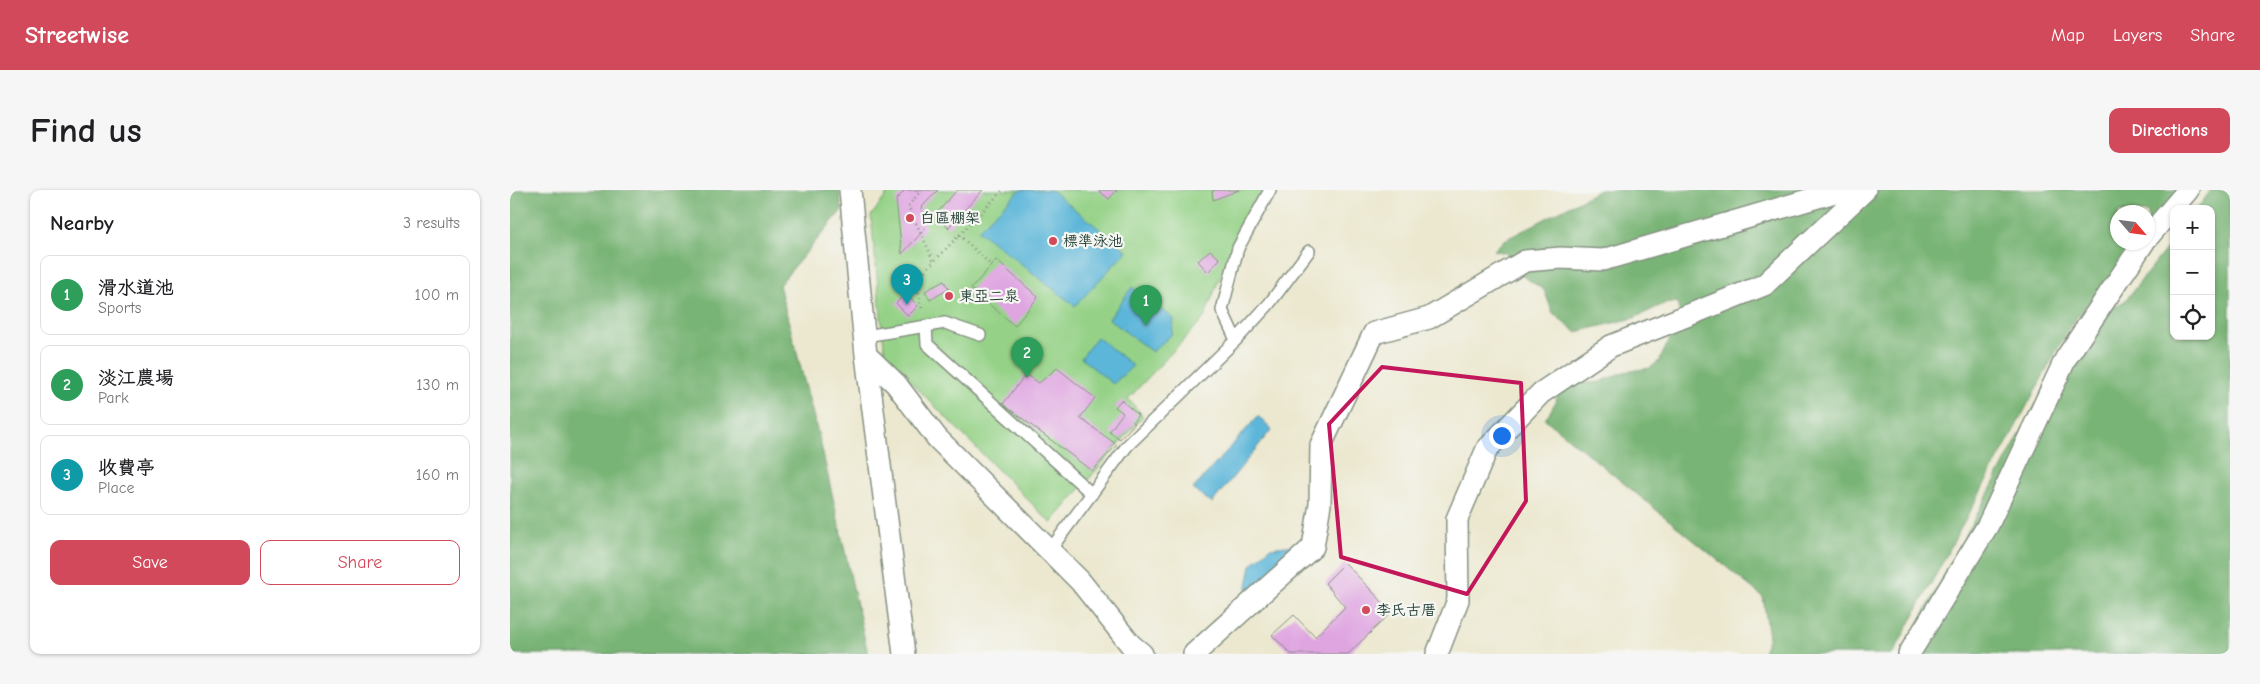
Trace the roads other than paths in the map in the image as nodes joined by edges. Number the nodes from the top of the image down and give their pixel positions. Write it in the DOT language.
graph roads {
  1 [pos="850,190"];
  2 [pos="1270,190"];
  3 [pos="1842,190"];
  4 [pos="1865,190"];
  5 [pos="2188,190"];
  6 [pos="2155,229"];
  7 [pos="2139,250"];
  8 [pos="1309,251"];
  9 [pos="926,326"];
  10 [pos="980,334"];
  11 [pos="1236,340"];
  12 [pos="866,345"];
  13 [pos="1092,494"];
  14 [pos="1050,550"];
  15 [pos="904,654"];
  16 [pos="1142,654"];
  17 [pos="1194,654"];
  18 [pos="1437,654"];
  19 [pos="1909,654"];
  1 -- 12 [label="street"];
  2 -- 11 [label="lane"];
  3 -- 17 [label="street"];
  4 -- 18 [label="street"];
  5 -- 6 [label="street"];
  7 -- 19 [label="street"];
  8 -- 11 [label="lane"];
  9 -- 10 [label="lane"];
  9 -- 12 [label="lane"];
  9 -- 13 [label="lane"];
  11 -- 13 [label="lane"];
  12 -- 14 [label="street"];
  12 -- 15 [label="street"];
  13 -- 14 [label="lane"];
  14 -- 16 [label="street"];
}
